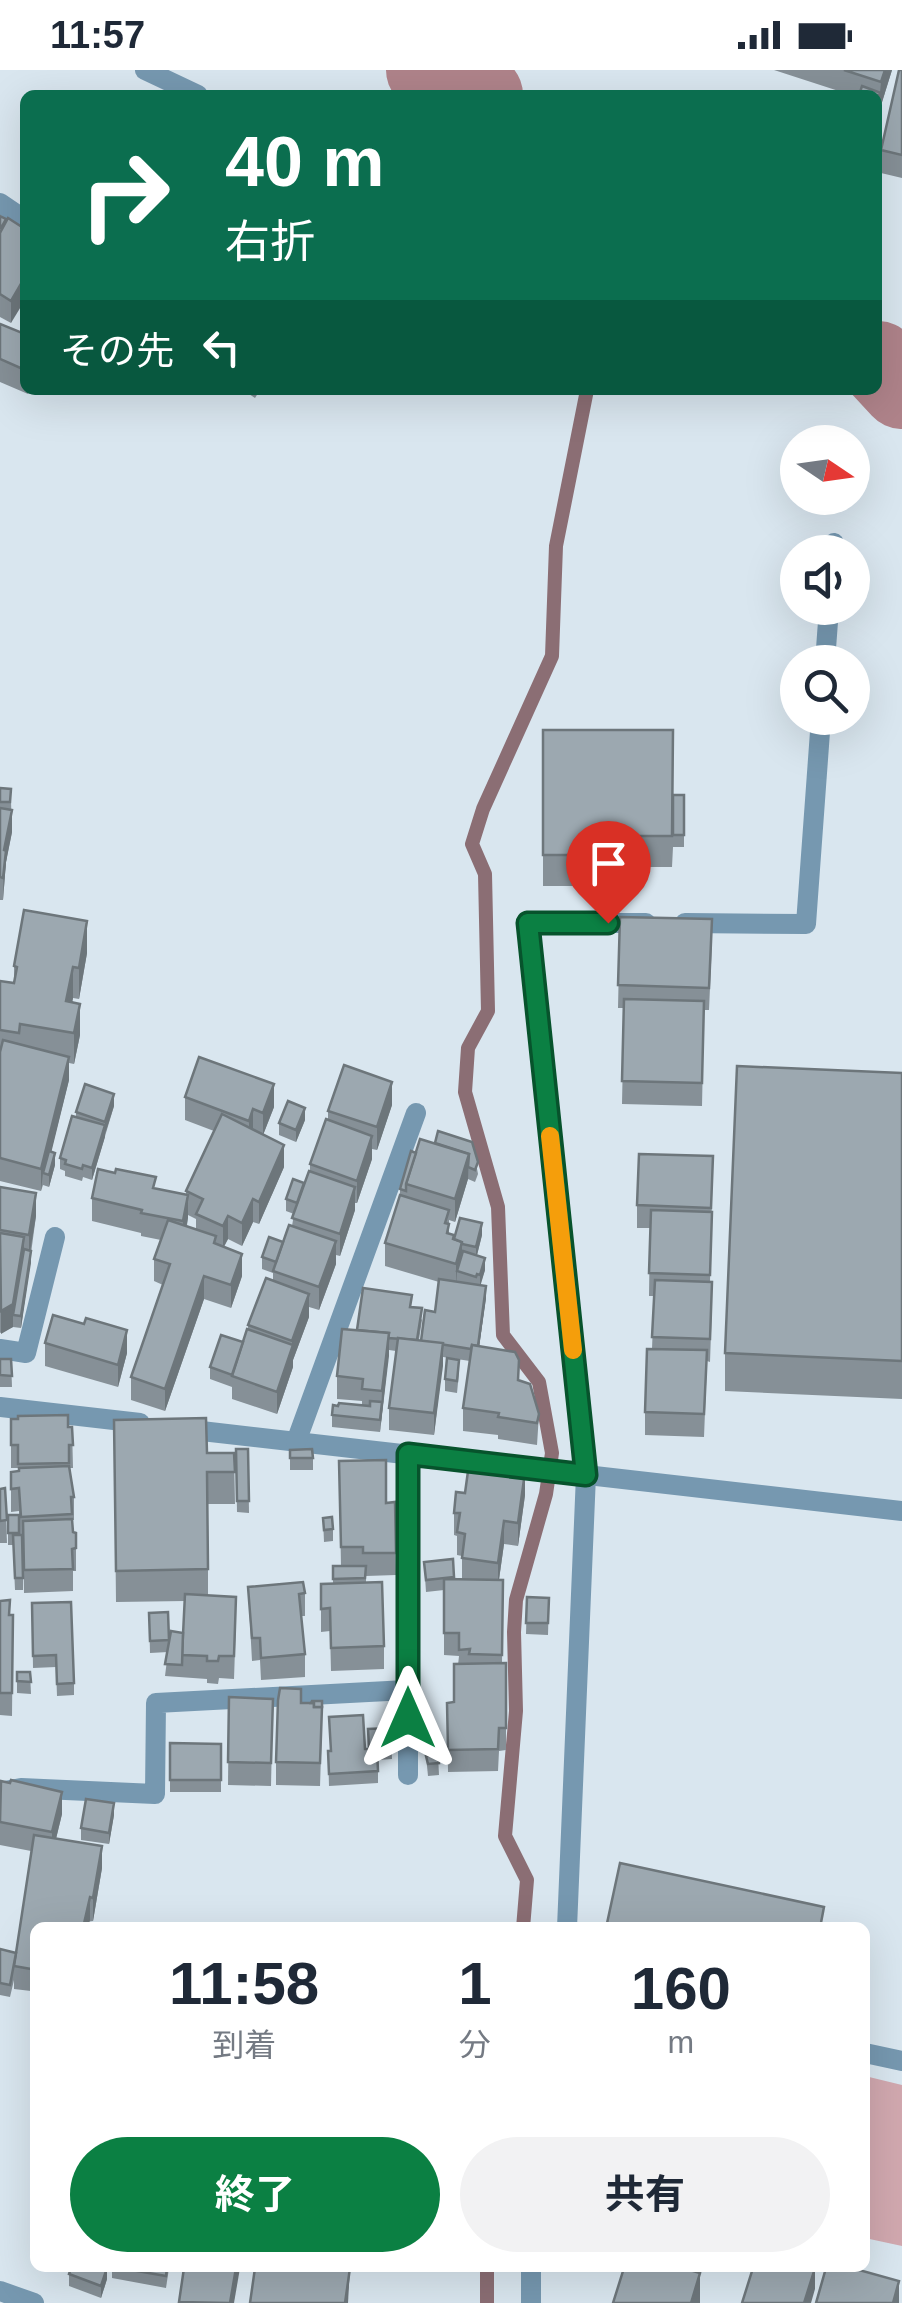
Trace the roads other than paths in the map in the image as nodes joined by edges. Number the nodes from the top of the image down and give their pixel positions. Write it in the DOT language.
graph roads {
  1 [pos="145,70"];
  2 [pos="187,90"];
  3 [pos="820,735"];
  4 [pos="416,1114"];
  5 [pos="55,1237"];
  6 [pos="0,1349"];
  7 [pos="0,1407"];
  8 [pos="296,1442"];
  9 [pos="408,1454"];
  10 [pos="586,1475"];
  11 [pos="902,1511"];
  12 [pos="407,1690"];
  13 [pos="408,1775"];
  14 [pos="0,1792"];
  15 [pos="567,1922"];
  16 [pos="870,2054"];
  17 [pos="902,2061"];
  18 [pos="531,2272"];
  19 [pos="0,2290"];
  20 [pos="34,2303"];
  21 [pos="532,2303"];
  1 -- 2 [label="street"];
  3 -- 10 [label="street"];
  4 -- 8 [label="street"];
  5 -- 6 [label="street"];
  7 -- 8 [label="street"];
  8 -- 9 [label="street"];
  9 -- 10 [label="street"];
  9 -- 12 [label="street"];
  10 -- 11 [label="street"];
  10 -- 15 [label="street"];
  12 -- 13 [label="street"];
  12 -- 14 [label="street"];
  16 -- 17 [label="street"];
  18 -- 21 [label="street"];
  19 -- 20 [label="street"];
}
